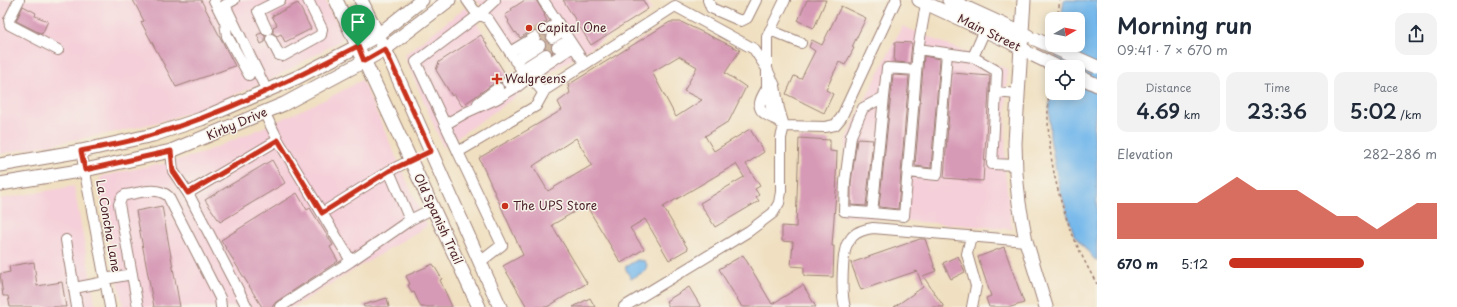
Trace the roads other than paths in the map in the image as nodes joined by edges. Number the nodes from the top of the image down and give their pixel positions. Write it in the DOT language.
graph roads {
  1 [pos="19,0"];
  2 [pos="234,0"];
  3 [pos="280,0"];
  4 [pos="308,0"];
  5 [pos="336,0"];
  6 [pos="361,0"];
  7 [pos="422,0"];
  8 [pos="449,0"];
  9 [pos="467,0"];
  10 [pos="495,0"];
  11 [pos="543,0"];
  12 [pos="708,0"];
  13 [pos="756,0"];
  14 [pos="784,0"];
  15 [pos="896,0"];
  16 [pos="949,0"];
  17 [pos="1024,0"];
  18 [pos="922,2"];
  19 [pos="220,4"];
  20 [pos="480,14"];
  21 [pos="770,30"];
  22 [pos="985,30"];
  23 [pos="564,32"];
  24 [pos="1021,33"];
  25 [pos="378,35"];
  26 [pos="801,43"];
  27 [pos="358,46"];
  28 [pos="1020,48"];
  29 [pos="385,49"];
  30 [pos="918,49"];
  31 [pos="58,50"];
  32 [pos="947,53"];
  33 [pos="973,58"];
  34 [pos="364,61"];
  35 [pos="1045,61"];
  36 [pos="517,63"];
  37 [pos="585,64"];
  38 [pos="1097,67"];
  39 [pos="767,69"];
  40 [pos="916,70"];
  41 [pos="249,75"];
  42 [pos="1085,79"];
  43 [pos="507,82"];
  44 [pos="1097,85"];
  45 [pos="498,88"];
  46 [pos="267,91"];
  47 [pos="543,92"];
  48 [pos="996,92"];
  49 [pos="1017,94"];
  50 [pos="884,97"];
  51 [pos="264,112"];
  52 [pos="467,112"];
  53 [pos="780,123"];
  54 [pos="446,124"];
  55 [pos="278,140"];
  56 [pos="81,151"];
  57 [pos="171,151"];
  58 [pos="431,151"];
  59 [pos="458,152"];
  60 [pos="411,160"];
  61 [pos="1016,165"];
  62 [pos="0,166"];
  63 [pos="85,170"];
  64 [pos="389,171"];
  65 [pos="908,172"];
  66 [pos="0,184"];
  67 [pos="188,193"];
  68 [pos="434,208"];
  69 [pos="322,213"];
  70 [pos="872,213"];
  71 [pos="410,220"];
  72 [pos="971,236"];
  73 [pos="66,240"];
  74 [pos="1026,241"];
  75 [pos="351,261"];
  76 [pos="480,262"];
  77 [pos="463,272"];
  78 [pos="132,274"];
  79 [pos="105,281"];
  80 [pos="74,288"];
  81 [pos="77,307"];
  82 [pos="110,307"];
  83 [pos="138,307"];
  84 [pos="221,307"];
  85 [pos="247,307"];
  86 [pos="280,307"];
  87 [pos="479,307"];
  88 [pos="500,307"];
  89 [pos="624,307"];
  90 [pos="845,307"];
  91 [pos="972,307"];
  92 [pos="1046,307"];
  1 -- 31 [label="street"];
  2 -- 19 [label="street"];
  3 -- 4 [label="street"];
  5 -- 27 [label="main road, Old Spanish Trail"];
  6 -- 25 [label="main road, Old Spanish Trail"];
  7 -- 25 [label="main road, Kirby Drive"];
  8 -- 29 [label="main road, Kirby Drive"];
  9 -- 20 [label="street"];
  10 -- 20 [label="street"];
  11 -- 23 [label="street"];
  12 -- 13 [label="street"];
  14 -- 21 [label="street"];
  15 -- 53 [label="street"];
  16 -- 24 [label="main road, Main Street"];
  17 -- 24 [label="main road"];
  18 -- 22 [label="main road, Main Street"];
  18 -- 30 [label="street"];
  19 -- 41 [label="street"];
  19 -- 46 [label="street"];
  20 -- 36 [label="street"];
  20 -- 54 [label="street"];
  21 -- 26 [label="street"];
  21 -- 39 [label="street"];
  22 -- 28 [label="main road, Main Street"];
  22 -- 33 [label="street"];
  23 -- 23 [label="street"];
  23 -- 36 [label="street"];
  23 -- 37 [label="street"];
  24 -- 28 [label="main road"];
  24 -- 38 [label="main road, Main Street, bridge"];
  25 -- 27 [label="main road, Kirby Drive"];
  25 -- 29 [label="main road, Old Spanish Trail"];
  27 -- 34 [label="main road, Old Spanish Trail"];
  27 -- 46 [label="main road, Kirby Drive"];
  28 -- 35 [label="main road, Main Street, bridge"];
  28 -- 49 [label="main road"];
  29 -- 34 [label="main road, Kirby Drive"];
  29 -- 58 [label="main road, Old Spanish Trail"];
  30 -- 32 [label="street"];
  30 -- 40 [label="street"];
  32 -- 33 [label="street"];
  32 -- 65 [label="street"];
  33 -- 48 [label="street"];
  34 -- 51 [label="main road, Kirby Drive"];
  34 -- 60 [label="main road, Old Spanish Trail"];
  36 -- 36 [label="street"];
  36 -- 43 [label="street"];
  36 -- 47 [label="street"];
  36 -- 52 [label="street"];
  37 -- 39 [label="street"];
  37 -- 47 [label="street"];
  39 -- 53 [label="street"];
  39 -- 53 [label="street"];
  40 -- 50 [label="street"];
  40 -- 65 [label="street"];
  42 -- 44 [label="main road"];
  45 -- 52 [label="street"];
  46 -- 56 [label="main road, Kirby Drive"];
  47 -- 59 [label="street"];
  48 -- 49 [label="street"];
  48 -- 61 [label="street"];
  49 -- 61 [label="main road"];
  50 -- 70 [label="street"];
  50 -- 70 [label="street"];
  51 -- 55 [label="street"];
  51 -- 57 [label="main road, Kirby Drive"];
  52 -- 54 [label="street"];
  53 -- 89 [label="street"];
  54 -- 59 [label="street"];
  55 -- 67 [label="street"];
  55 -- 69 [label="street"];
  56 -- 62 [label="main road, Kirby Drive"];
  56 -- 63 [label="street, La Concha Lane"];
  57 -- 63 [label="main road, Kirby Drive"];
  57 -- 67 [label="street"];
  58 -- 60 [label="main road"];
  58 -- 76 [label="main road, Old Spanish Trail"];
  59 -- 76 [label="street"];
  60 -- 64 [label="street"];
  60 -- 68 [label="main road, Old Spanish Trail"];
  61 -- 74 [label="main road"];
  63 -- 66 [label="main road, Kirby Drive"];
  63 -- 79 [label="street, La Concha Lane"];
  64 -- 69 [label="street"];
  64 -- 71 [label="street"];
  65 -- 70 [label="street"];
  67 -- 85 [label="street"];
  68 -- 71 [label="street"];
  68 -- 77 [label="main road, Old Spanish Trail"];
  69 -- 75 [label="street"];
  71 -- 75 [label="street"];
  72 -- 74 [label="street"];
  72 -- 90 [label="street"];
  72 -- 91 [label="street"];
  73 -- 80 [label="street"];
  74 -- 92 [label="main road"];
  75 -- 86 [label="street"];
  76 -- 77 [label="main road"];
  76 -- 88 [label="main road, Old Spanish Trail"];
  77 -- 87 [label="main road, Old Spanish Trail"];
  78 -- 79 [label="street"];
  78 -- 83 [label="street"];
  78 -- 84 [label="street"];
  79 -- 80 [label="street"];
  79 -- 82 [label="street, La Concha Lane"];
  80 -- 81 [label="street"];
}
